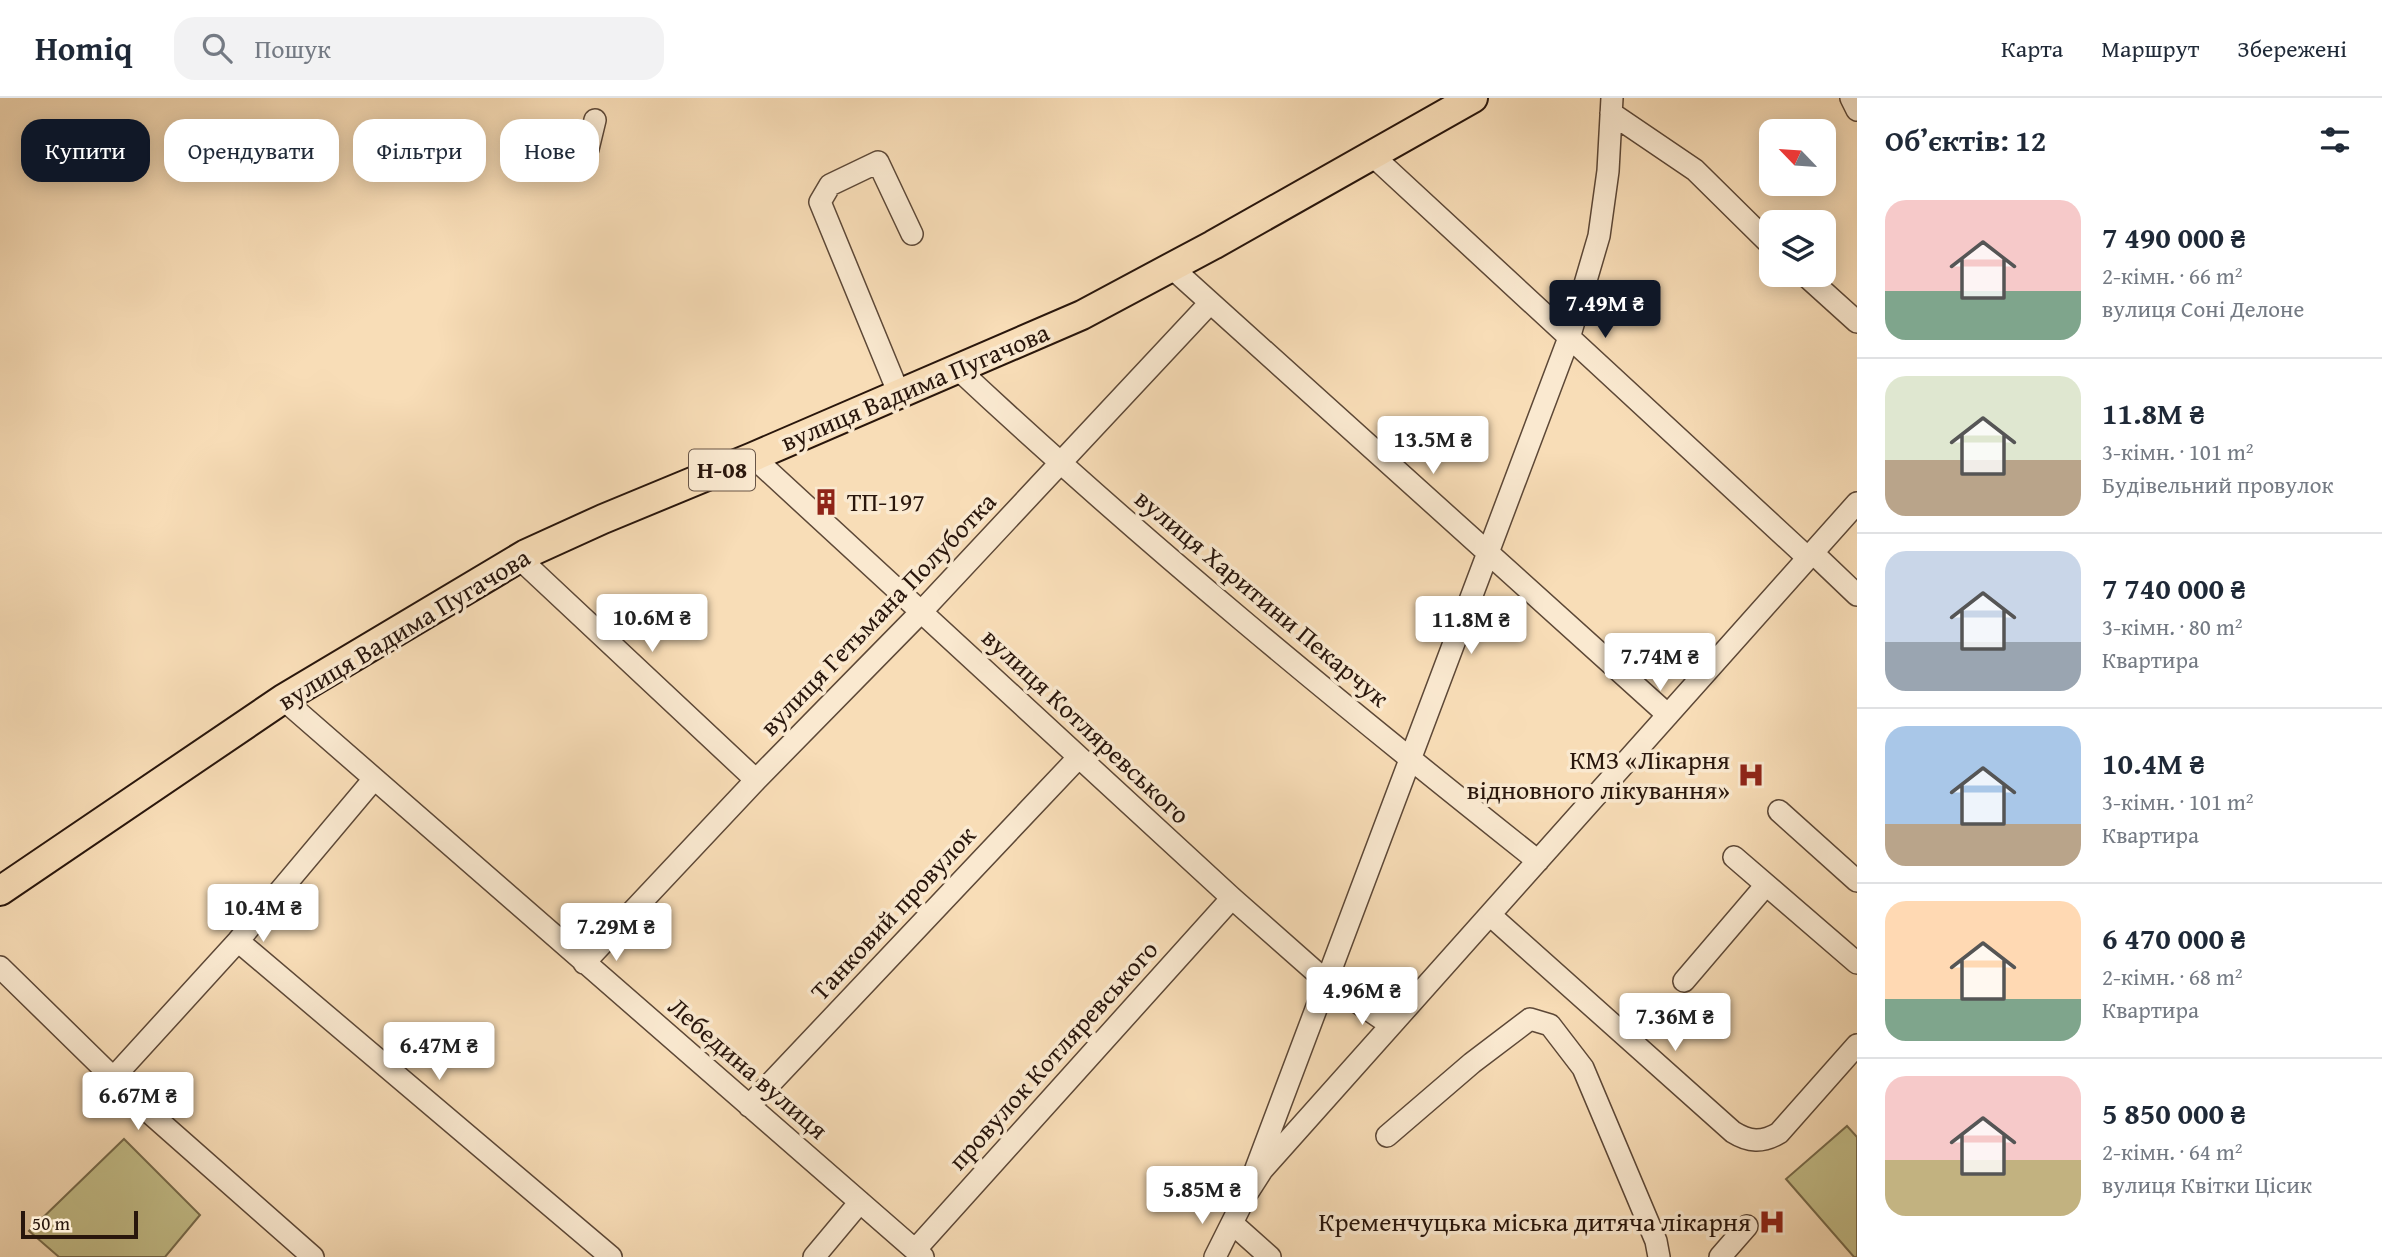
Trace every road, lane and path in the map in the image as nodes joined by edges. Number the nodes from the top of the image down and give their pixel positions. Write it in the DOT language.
graph roads {
  1 [pos="1473,98"];
  2 [pos="1851,98"];
  3 [pos="1612,105"];
  4 [pos="1857,110"];
  5 [pos="1372,155"];
  6 [pos="1759,232"];
  7 [pos="912,234"];
  8 [pos="1171,267"];
  9 [pos="1818,287"];
  10 [pos="1210,303"];
  11 [pos="1857,322"];
  12 [pos="1570,335"];
  13 [pos="958,369"];
  14 [pos="899,394"];
  15 [pos="753,457"];
  16 [pos="1060,464"];
  17 [pos="1857,503"];
  18 [pos="1488,553"];
  19 [pos="1811,555"];
  20 [pos="519,558"];
  21 [pos="1857,595"];
  22 [pos="921,612"];
  23 [pos="283,699"];
  24 [pos="1668,715"];
  25 [pos="1078,758"];
  26 [pos="1410,760"];
  27 [pos="374,779"];
  28 [pos="756,780"];
  29 [pos="1779,811"];
  30 [pos="1734,857"];
  31 [pos="1538,861"];
  32 [pos="1857,881"];
  33 [pos="1766,885"];
  34 [pos="0,891"];
  35 [pos="1232,898"];
  36 [pos="1490,915"];
  37 [pos="238,941"];
  38 [pos="584,963"];
  39 [pos="1857,963"];
  40 [pos="0,967"];
  41 [pos="1326,981"];
  42 [pos="1684,981"];
  43 [pos="1391,1025"];
  44 [pos="1857,1045"];
  45 [pos="114,1077"];
  46 [pos="749,1106"];
  47 [pos="1387,1136"];
  48 [pos="1246,1195"];
  49 [pos="860,1202"];
  50 [pos="1233,1224"];
  51 [pos="1748,1226"];
  52 [pos="919,1253"];
  53 [pos="313,1257"];
  54 [pos="611,1257"];
  55 [pos="814,1257"];
  56 [pos="1202,1257"];
  57 [pos="1215,1257"];
  58 [pos="1270,1257"];
  59 [pos="1659,1257"];
  60 [pos="1720,1257"];
  1 -- 5 [label="main road, вулиця Вадима Пугачова / Н-08"];
  2 -- 4 [label="street"];
  3 -- 6 [label="street"];
  3 -- 12 [label="street"];
  5 -- 8 [label="main road, вулиця Вадима Пугачова / Н-08"];
  5 -- 12 [label="street"];
  7 -- 14 [label="street"];
  8 -- 10 [label="street"];
  8 -- 13 [label="main road, вулиця Вадима Пугачова / Н-08"];
  9 -- 11 [label="street"];
  10 -- 16 [label="street, вулиця Гетьмана Полуботка"];
  10 -- 18 [label="street"];
  12 -- 18 [label="street"];
  12 -- 19 [label="street"];
  13 -- 14 [label="main road, вулиця Вадима Пугачова / Н-08"];
  13 -- 16 [label="street, вулиця Харитини Пекарчук"];
  14 -- 15 [label="main road, вулиця Вадима Пугачова / Н-08"];
  15 -- 20 [label="main road, вулиця Вадима Пугачова / Н-08"];
  15 -- 22 [label="street, вулиця Котляревського"];
  16 -- 22 [label="street, вулиця Гетьмана Полуботка"];
  16 -- 26 [label="street, вулиця Харитини Пекарчук"];
  17 -- 19 [label="street"];
  18 -- 24 [label="street"];
  18 -- 26 [label="street"];
  19 -- 21 [label="street"];
  19 -- 24 [label="street"];
  20 -- 23 [label="main road, вулиця Вадима Пугачова / Н-08"];
  20 -- 28 [label="street"];
  22 -- 25 [label="street, вулиця Котляревського"];
  22 -- 28 [label="street, вулиця Гетьмана Полуботка"];
  23 -- 27 [label="street, Лебедина вулиця"];
  23 -- 34 [label="main road, вулиця Вадима Пугачова / Н-08"];
  24 -- 31 [label="street"];
  25 -- 35 [label="street, вулиця Котляревського"];
  25 -- 46 [label="street, Танковий провулок"];
  26 -- 31 [label="street, вулиця Харитини Пекарчук"];
  26 -- 41 [label="street"];
  27 -- 37 [label="street"];
  27 -- 38 [label="street, Лебедина вулиця"];
  28 -- 38 [label="street, вулиця Гетьмана Полуботка"];
  29 -- 32 [label="street"];
  30 -- 33 [label="street"];
  31 -- 36 [label="street"];
  33 -- 39 [label="street"];
  33 -- 42 [label="street"];
  35 -- 41 [label="street, вулиця Котляревського"];
  35 -- 52 [label="street, провулок Котляревського"];
  36 -- 43 [label="street"];
  36 -- 44 [label="street"];
  37 -- 45 [label="street"];
  37 -- 54 [label="street"];
  38 -- 46 [label="street, Лебедина вулиця"];
  40 -- 45 [label="street"];
  41 -- 43 [label="street, вулиця Котляревського"];
  41 -- 48 [label="street"];
  43 -- 48 [label="street"];
  45 -- 53 [label="street"];
  46 -- 49 [label="street, Лебедина вулиця"];
  47 -- 59 [label="street"];
  48 -- 50 [label="street"];
  49 -- 52 [label="street, Лебедина вулиця"];
  49 -- 55 [label="street"];
  50 -- 56 [label="street"];
  50 -- 57 [label="street"];
  50 -- 58 [label="street"];
  51 -- 60 [label="street"];
}
